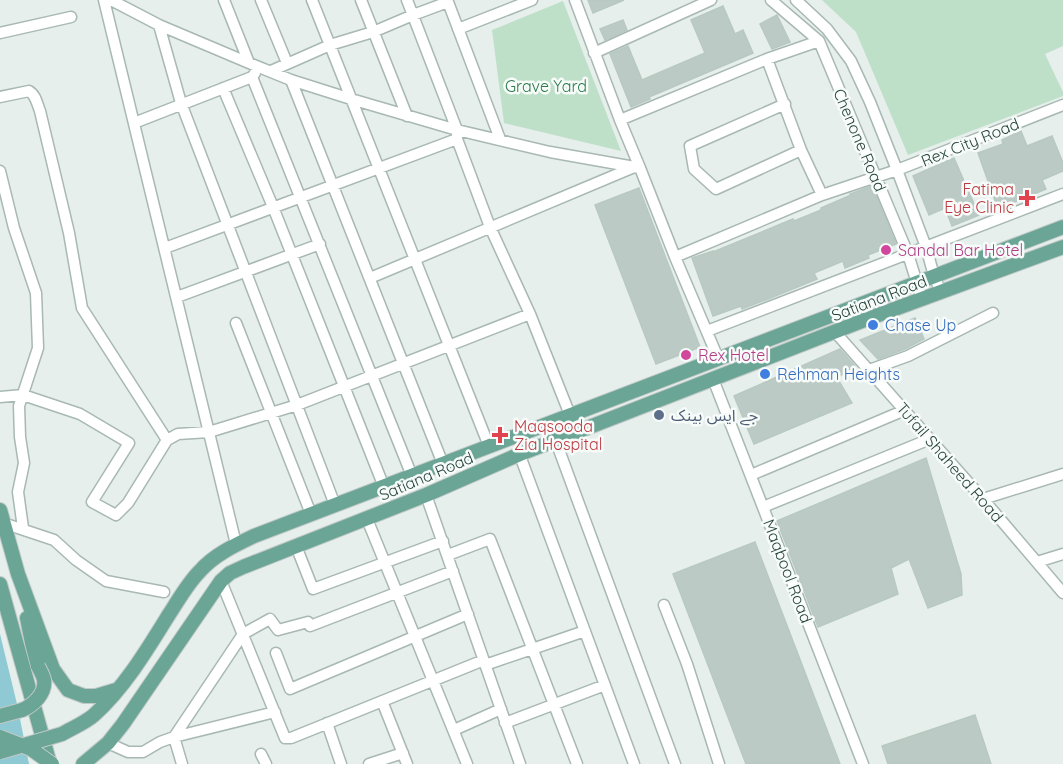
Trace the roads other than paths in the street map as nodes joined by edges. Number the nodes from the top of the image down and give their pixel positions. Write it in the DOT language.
graph roads {
  1 [pos="104,0"];
  2 [pos="111,0"];
  3 [pos="224,0"];
  4 [pos="261,0"];
  5 [pos="312,0"];
  6 [pos="361,0"];
  7 [pos="407,0"];
  8 [pos="532,0"];
  9 [pos="575,0"];
  10 [pos="711,0"];
  11 [pos="771,0"];
  12 [pos="796,0"];
  13 [pos="447,1"];
  14 [pos="413,15"];
  15 [pos="71,17"];
  16 [pos="159,26"];
  17 [pos="458,29"];
  18 [pos="373,32"];
  19 [pos="0,33"];
  20 [pos="819,40"];
  21 [pos="330,45"];
  22 [pos="594,53"];
  23 [pos="767,59"];
  24 [pos="287,63"];
  25 [pos="253,64"];
  26 [pos="271,71"];
  27 [pos="252,77"];
  28 [pos="291,80"];
  29 [pos="223,88"];
  30 [pos="0,97"];
  31 [pos="351,99"];
  32 [pos="181,104"];
  33 [pos="785,104"];
  34 [pos="1063,105"];
  35 [pos="406,116"];
  36 [pos="620,120"];
  37 [pos="134,123"];
  38 [pos="457,134"];
  39 [pos="500,139"];
  40 [pos="801,150"];
  41 [pos="637,167"];
  42 [pos="378,168"];
  43 [pos="897,170"];
  44 [pos="0,171"];
  45 [pos="876,177"];
  46 [pos="333,185"];
  47 [pos="1063,194"];
  48 [pos="822,195"];
  49 [pos="301,197"];
  50 [pos="273,207"];
  51 [pos="228,224"];
  52 [pos="1063,227"];
  53 [pos="490,228"];
  54 [pos="320,244"];
  55 [pos="926,247"];
  56 [pos="1063,247"];
  57 [pos="165,248"];
  58 [pos="291,254"];
  59 [pos="908,254"];
  60 [pos="675,257"];
  61 [pos="415,259"];
  62 [pos="246,272"];
  63 [pos="934,276"];
  64 [pos="370,278"];
  65 [pos="916,282"];
  66 [pos="941,292"];
  67 [pos="177,297"];
  68 [pos="922,299"];
  69 [pos="993,313"];
  70 [pos="530,314"];
  71 [pos="236,323"];
  72 [pos="707,332"];
  73 [pos="835,332"];
  74 [pos="449,346"];
  75 [pos="718,358"];
  76 [pos="403,363"];
  77 [pos="869,370"];
  78 [pos="372,375"];
  79 [pos="713,379"];
  80 [pos="344,386"];
  81 [pos="23,395"];
  82 [pos="0,397"];
  83 [pos="297,405"];
  84 [pos="904,410"];
  85 [pos="271,413"];
  86 [pos="570,416"];
  87 [pos="209,432"];
  88 [pos="556,439"];
  89 [pos="930,439"];
  90 [pos="167,440"];
  91 [pos="489,447"];
  92 [pos="519,453"];
  93 [pos="443,464"];
  94 [pos="1063,474"];
  95 [pos="751,475"];
  96 [pos="412,476"];
  97 [pos="384,487"];
  98 [pos="426,495"];
  99 [pos="983,499"];
  100 [pos="335,505"];
  101 [pos="763,507"];
  102 [pos="312,514"];
  103 [pos="2,516"];
  104 [pos="367,519"];
  105 [pos="23,528"];
  106 [pos="443,541"];
  107 [pos="236,544"];
  108 [pos="296,546"];
  109 [pos="1063,554"];
  110 [pos="448,555"];
  111 [pos="385,562"];
  112 [pos="1037,562"];
  113 [pos="453,571"];
  114 [pos="18,574"];
  115 [pos="221,581"];
  116 [pos="0,584"];
  117 [pos="164,592"];
  118 [pos="397,592"];
  119 [pos="1063,594"];
  120 [pos="664,605"];
  121 [pos="174,608"];
  122 [pos="468,614"];
  123 [pos="193,620"];
  124 [pos="585,631"];
  125 [pos="243,634"];
  126 [pos="415,636"];
  127 [pos="533,648"];
  128 [pos="276,653"];
  129 [pos="484,662"];
  130 [pos="433,680"];
  131 [pos="605,685"];
  132 [pos="118,689"];
  133 [pos="382,701"];
  134 [pos="554,704"];
  135 [pos="501,709"];
  136 [pos="275,712"];
  137 [pos="0,716"];
  138 [pos="327,723"];
  139 [pos="506,723"];
  140 [pos="454,730"];
  141 [pos="0,737"];
  142 [pos="174,737"];
  143 [pos="0,752"];
  144 [pos="100,753"];
  145 [pos="403,753"];
  146 [pos="51,764"];
  147 [pos="83,764"];
  148 [pos="182,764"];
  149 [pos="341,764"];
  150 [pos="369,764"];
  151 [pos="407,764"];
  152 [pos="467,764"];
  153 [pos="520,764"];
  154 [pos="578,764"];
  155 [pos="634,764"];
  156 [pos="675,764"];
  157 [pos="719,764"];
  158 [pos="863,764"];
  1 -- 37 [label="street"];
  2 -- 16 [label="street"];
  3 -- 25 [label="street"];
  4 -- 24 [label="street"];
  5 -- 21 [label="street"];
  6 -- 18 [label="street"];
  7 -- 14 [label="street"];
  8 -- 17 [label="street"];
  9 -- 22 [label="street"];
  10 -- 22 [label="street"];
  11 -- 20 [label="street, Chenone Road"];
  12 -- 43 [label="street, Chenone Road"];
  13 -- 14 [label="street"];
  13 -- 17 [label="street"];
  14 -- 18 [label="street"];
  14 -- 38 [label="street"];
  15 -- 19 [label="street"];
  16 -- 25 [label="street"];
  16 -- 32 [label="street"];
  17 -- 39 [label="street"];
  18 -- 21 [label="street"];
  18 -- 35 [label="street"];
  20 -- 23 [label="street"];
  20 -- 45 [label="street, Chenone Road"];
  21 -- 24 [label="street"];
  21 -- 31 [label="street"];
  22 -- 36 [label="street"];
  23 -- 33 [label="street"];
  23 -- 36 [label="street"];
  24 -- 26 [label="street"];
  25 -- 26 [label="street"];
  25 -- 27 [label="street"];
  26 -- 28 [label="street"];
  27 -- 29 [label="street"];
  27 -- 49 [label="street"];
  28 -- 31 [label="street"];
  28 -- 46 [label="street"];
  29 -- 32 [label="street"];
  29 -- 50 [label="street"];
  30 -- 90 [label="street"];
  31 -- 35 [label="street"];
  31 -- 42 [label="street"];
  32 -- 37 [label="street"];
  32 -- 51 [label="street"];
  33 -- 40 [label="street"];
  33 -- 40 [label="street"];
  34 -- 43 [label="street, Rex City Road"];
  35 -- 38 [label="street"];
  36 -- 41 [label="street"];
  37 -- 57 [label="street"];
  38 -- 39 [label="street"];
  38 -- 42 [label="street"];
  38 -- 53 [label="street"];
  39 -- 41 [label="street"];
  40 -- 48 [label="street"];
  41 -- 53 [label="street"];
  41 -- 60 [label="street"];
  42 -- 46 [label="street"];
  42 -- 61 [label="street"];
  43 -- 45 [label="street, Rex City Road"];
  43 -- 55 [label="street, Chenone Road"];
  44 -- 81 [label="street"];
  45 -- 48 [label="street, Rex City Road"];
  45 -- 59 [label="street, Chenone Road"];
  46 -- 49 [label="street"];
  46 -- 64 [label="street"];
  47 -- 55 [label="street"];
  48 -- 60 [label="street, Rex City Road"];
  49 -- 50 [label="street"];
  49 -- 54 [label="street"];
  50 -- 51 [label="street"];
  50 -- 58 [label="street"];
  51 -- 57 [label="street"];
  51 -- 62 [label="street"];
  52 -- 63 [label="main road, Satiana Road"];
  53 -- 61 [label="street"];
  53 -- 70 [label="street"];
  54 -- 58 [label="street"];
  54 -- 78 [label="street"];
  55 -- 59 [label="street"];
  55 -- 63 [label="street, Chenone Road"];
  56 -- 66 [label="main road, Satiana Road"];
  57 -- 67 [label="street"];
  58 -- 62 [label="street"];
  58 -- 80 [label="street"];
  59 -- 65 [label="street, Chenone Road"];
  59 -- 72 [label="street"];
  60 -- 72 [label="street"];
  61 -- 64 [label="street"];
  61 -- 74 [label="street"];
  62 -- 67 [label="street"];
  62 -- 83 [label="street"];
  63 -- 65 [label="main road, Satiana Road"];
  63 -- 66 [label="street, Chenone Road"];
  64 -- 76 [label="street"];
  65 -- 68 [label="street, Chenone Road"];
  65 -- 75 [label="main road, Satiana Road"];
  66 -- 68 [label="main road, Satiana Road"];
  67 -- 87 [label="street"];
  68 -- 73 [label="main road, Satiana Road"];
  69 -- 77 [label="street"];
  70 -- 74 [label="street"];
  70 -- 86 [label="street"];
  71 -- 85 [label="street"];
  72 -- 75 [label="street"];
  73 -- 77 [label="street, Tufail Shaheed Road"];
  73 -- 79 [label="main road, Satiana Road"];
  74 -- 76 [label="street"];
  74 -- 91 [label="street"];
  75 -- 86 [label="main road, Satiana Road"];
  76 -- 78 [label="street"];
  76 -- 93 [label="street"];
  77 -- 84 [label="street, Tufail Shaheed Road"];
  78 -- 80 [label="street"];
  78 -- 96 [label="street"];
  79 -- 88 [label="main road, Satiana Road"];
  79 -- 95 [label="street, Maqbool Road"];
  80 -- 83 [label="street"];
  80 -- 97 [label="street"];
  81 -- 82 [label="street"];
  81 -- 90 [label="street"];
  81 -- 105 [label="street"];
  83 -- 85 [label="street"];
  83 -- 100 [label="street"];
  84 -- 89 [label="street, Tufail Shaheed Road"];
  84 -- 95 [label="street"];
  85 -- 87 [label="street"];
  85 -- 102 [label="street"];
  86 -- 91 [label="main road, Satiana Road"];
  87 -- 90 [label="street"];
  87 -- 107 [label="street"];
  88 -- 92 [label="main road, Satiana Road"];
  88 -- 156 [label="street"];
  89 -- 99 [label="street, Tufail Shaheed Road"];
  89 -- 101 [label="street"];
  91 -- 93 [label="main road, Satiana Road"];
  92 -- 98 [label="main road, Satiana Road"];
  92 -- 124 [label="street"];
  93 -- 96 [label="main road, Satiana Road"];
  94 -- 99 [label="street"];
  95 -- 101 [label="street, Maqbool Road"];
  96 -- 97 [label="main road, Satiana Road"];
  97 -- 100 [label="main road, Satiana Road"];
  98 -- 104 [label="main road, Satiana Road"];
  98 -- 106 [label="street"];
  99 -- 112 [label="street, Tufail Shaheed Road"];
  100 -- 102 [label="main road, Satiana Road"];
  101 -- 158 [label="street, Maqbool Road"];
  102 -- 107 [label="main road, Satiana Road"];
  103 -- 105 [label="street"];
  103 -- 114 [label="main road"];
  104 -- 108 [label="main road, Satiana Road"];
  104 -- 111 [label="street"];
  105 -- 117 [label="street"];
  106 -- 110 [label="street"];
  106 -- 111 [label="street"];
  107 -- 121 [label="main road, Satiana Road"];
  108 -- 111 [label="street"];
  108 -- 115 [label="main road, Satiana Road"];
  109 -- 112 [label="street"];
  110 -- 113 [label="street"];
  110 -- 127 [label="street"];
  111 -- 118 [label="street"];
  112 -- 119 [label="street, Tufail Shaheed Road"];
  113 -- 118 [label="street"];
  113 -- 122 [label="street"];
  114 -- 132 [label="main road"];
  114 -- 137 [label="main road, bridge"];
  115 -- 123 [label="main road, Satiana Road"];
  115 -- 125 [label="street"];
  116 -- 146 [label="main road"];
  118 -- 125 [label="street"];
  118 -- 126 [label="street"];
  120 -- 157 [label="street"];
  121 -- 123 [label="main road"];
  121 -- 132 [label="main road, Satiana Road"];
  122 -- 126 [label="street"];
  122 -- 129 [label="street"];
  123 -- 144 [label="main road, Satiana Road"];
  124 -- 127 [label="street"];
  124 -- 131 [label="street"];
  125 -- 136 [label="street"];
  125 -- 142 [label="street"];
  126 -- 128 [label="street"];
  126 -- 130 [label="street"];
  127 -- 129 [label="street"];
  127 -- 134 [label="street"];
  129 -- 130 [label="street"];
  129 -- 135 [label="street"];
  130 -- 133 [label="street"];
  130 -- 140 [label="street"];
  131 -- 134 [label="street"];
  131 -- 155 [label="street"];
  132 -- 143 [label="main road, Satiana Road, bridge"];
  133 -- 138 [label="street"];
  133 -- 145 [label="street"];
  134 -- 139 [label="street"];
  134 -- 154 [label="street"];
  135 -- 139 [label="street"];
  135 -- 140 [label="street"];
  136 -- 138 [label="street"];
  136 -- 142 [label="street"];
  138 -- 149 [label="street"];
  139 -- 153 [label="street"];
  140 -- 152 [label="street"];
  141 -- 146 [label="main road, bridge"];
  142 -- 144 [label="street"];
  142 -- 148 [label="street"];
  144 -- 147 [label="main road, Satiana Road"];
  145 -- 150 [label="street"];
  145 -- 151 [label="street"];
}
